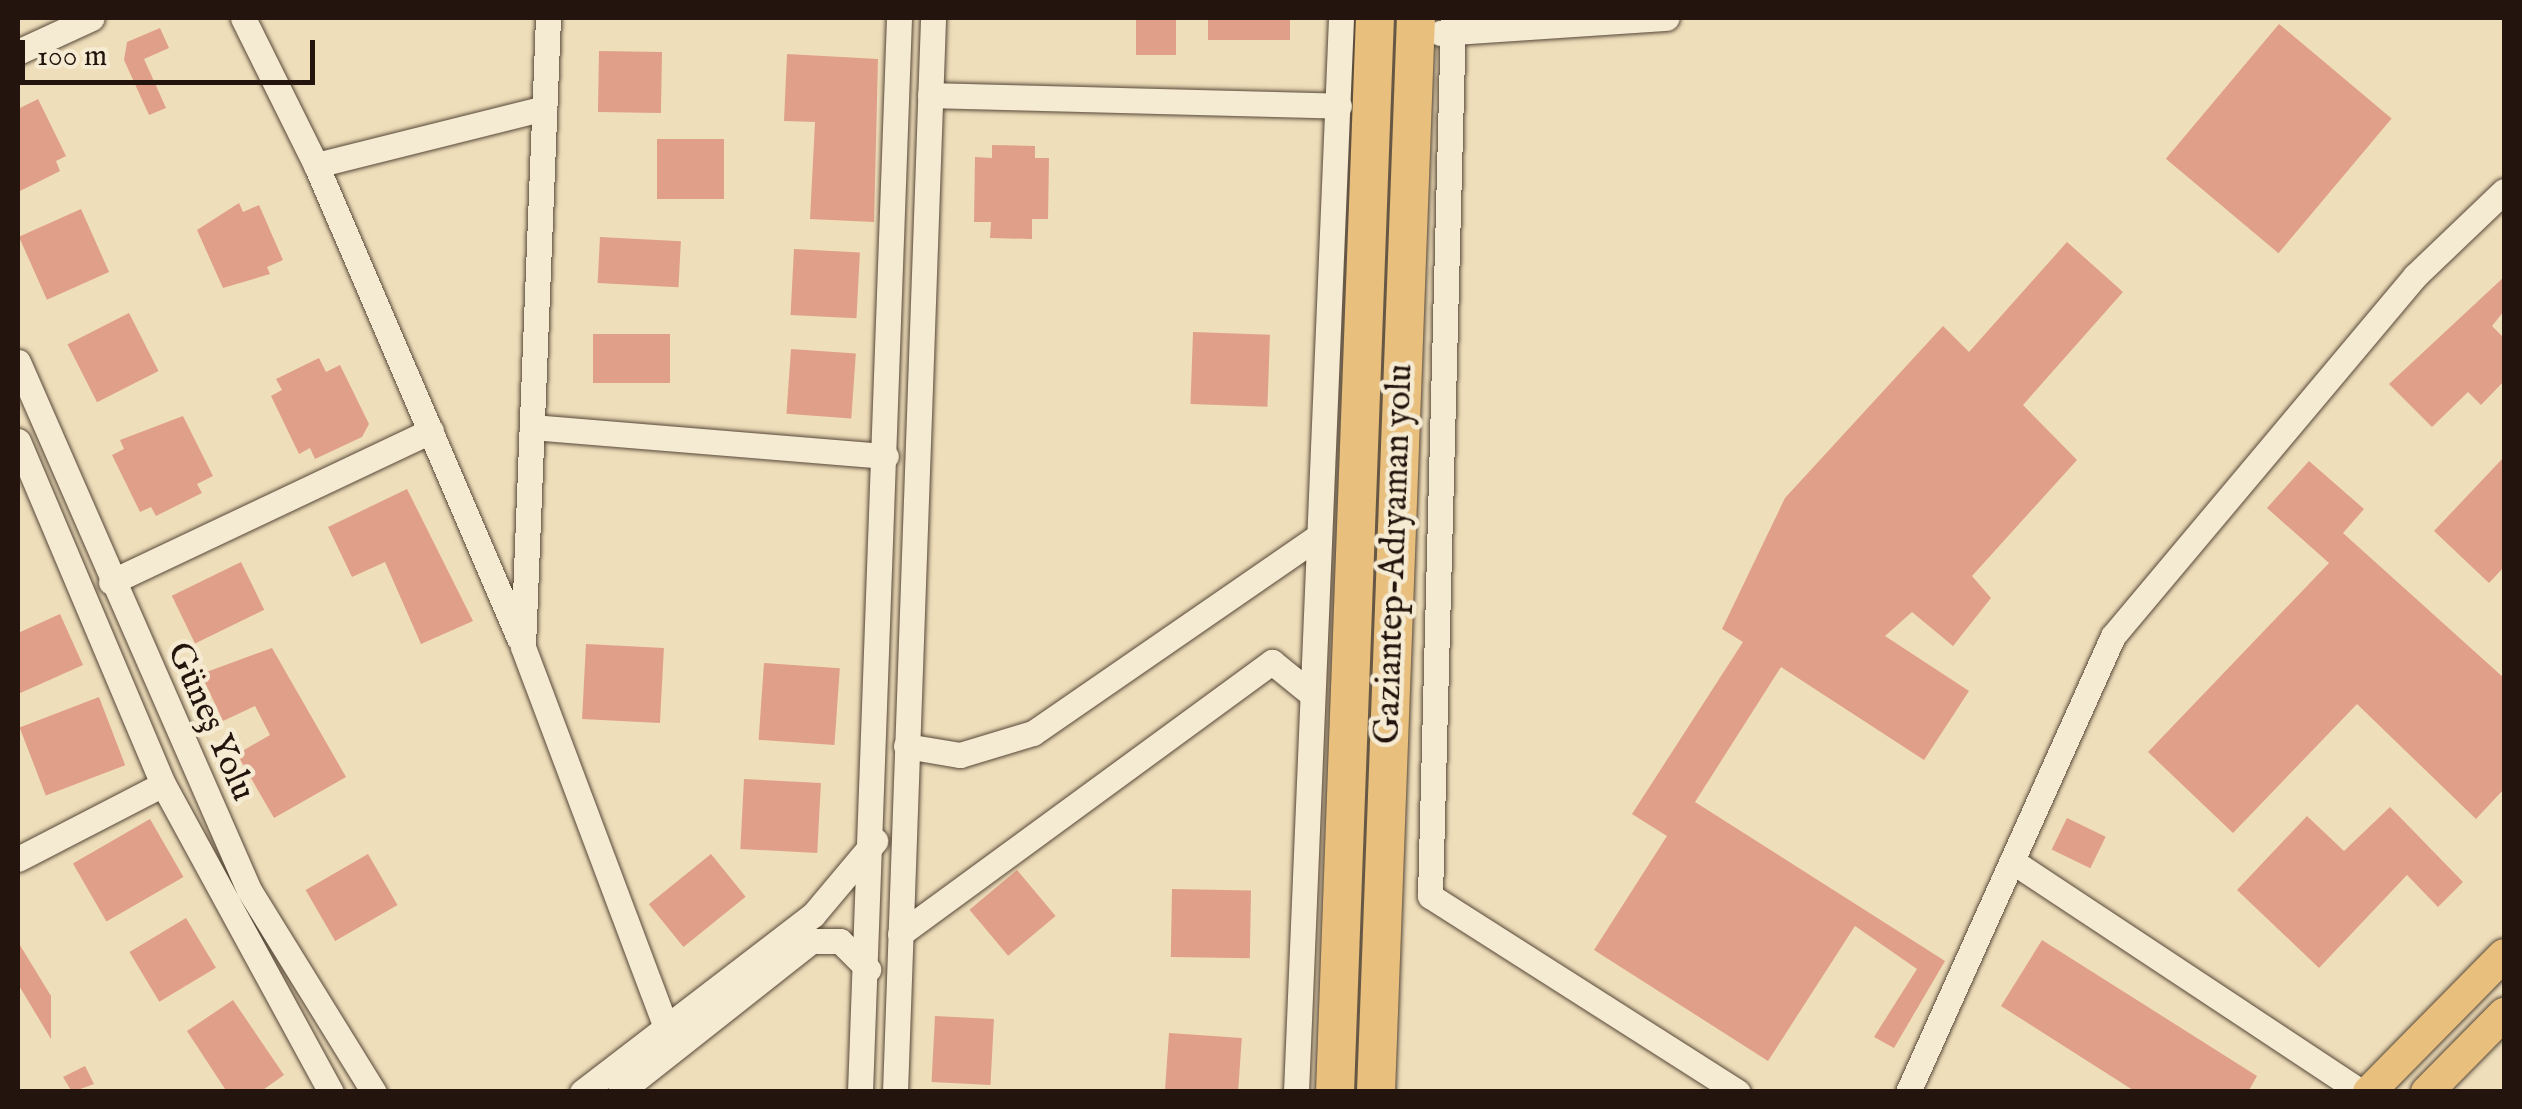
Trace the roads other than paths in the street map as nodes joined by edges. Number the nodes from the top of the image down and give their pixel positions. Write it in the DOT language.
graph roads {
  1 [pos="92,18"];
  2 [pos="242,18"];
  3 [pos="548,18"];
  4 [pos="898,18"];
  5 [pos="933,18"];
  6 [pos="1341,18"];
  7 [pos="1375,18"];
  8 [pos="1667,18"];
  9 [pos="1415,25"];
  10 [pos="1453,25"];
  11 [pos="18,52"];
  12 [pos="930,95"];
  13 [pos="1338,106"];
  14 [pos="544,108"];
  15 [pos="316,165"];
  16 [pos="2504,191"];
  17 [pos="18,362"];
  18 [pos="532,427"];
  19 [pos="431,432"];
  20 [pos="18,441"];
  21 [pos="886,456"];
  22 [pos="1319,536"];
  23 [pos="111,582"];
  24 [pos="523,647"];
  25 [pos="1309,692"];
  26 [pos="906,746"];
  27 [pos="164,784"];
  28 [pos="875,841"];
  29 [pos="18,859"];
  30 [pos="2012,861"];
  31 [pos="900,934"];
  32 [pos="2504,955"];
  33 [pos="868,969"];
  34 [pos="2504,1014"];
  35 [pos="666,1027"];
  36 [pos="331,1092"];
  37 [pos="374,1092"];
  38 [pos="582,1092"];
  39 [pos="620,1092"];
  40 [pos="860,1092"];
  41 [pos="895,1092"];
  42 [pos="1296,1092"];
  43 [pos="1336,1092"];
  44 [pos="1376,1092"];
  45 [pos="1738,1092"];
  46 [pos="1908,1092"];
  47 [pos="2360,1092"];
  48 [pos="2368,1092"];
  49 [pos="2427,1092"];
  1 -- 11 [label="street"];
  2 -- 15 [label="street"];
  3 -- 14 [label="street"];
  4 -- 21 [label="street"];
  5 -- 12 [label="street"];
  6 -- 13 [label="street"];
  7 -- 43 [label="highway, Gaziantep-Adıyaman yolu"];
  8 -- 10 [label="street"];
  9 -- 10 [label="street"];
  9 -- 44 [label="highway, Gaziantep-Adıyaman yolu"];
  10 -- 45 [label="street"];
  12 -- 13 [label="street"];
  12 -- 26 [label="street"];
  13 -- 22 [label="street"];
  14 -- 15 [label="street"];
  14 -- 18 [label="street"];
  15 -- 19 [label="street"];
  16 -- 30 [label="street"];
  17 -- 23 [label="street, Güneş Yolu"];
  18 -- 21 [label="street"];
  18 -- 24 [label="street"];
  19 -- 23 [label="street"];
  19 -- 24 [label="street"];
  20 -- 27 [label="street, Güneş Yolu"];
  21 -- 28 [label="street"];
  22 -- 25 [label="street"];
  22 -- 26 [label="street"];
  23 -- 37 [label="street, Güneş Yolu"];
  24 -- 35 [label="street"];
  25 -- 31 [label="street"];
  25 -- 42 [label="street"];
  26 -- 31 [label="street"];
  27 -- 29 [label="street"];
  27 -- 36 [label="street, Güneş Yolu"];
  28 -- 33 [label="street"];
  28 -- 35 [label="street"];
  30 -- 46 [label="street"];
  30 -- 47 [label="street"];
  31 -- 41 [label="street"];
  32 -- 48 [label="main road"];
  33 -- 39 [label="street"];
  33 -- 40 [label="street"];
  34 -- 49 [label="main road"];
  35 -- 38 [label="street"];
}
